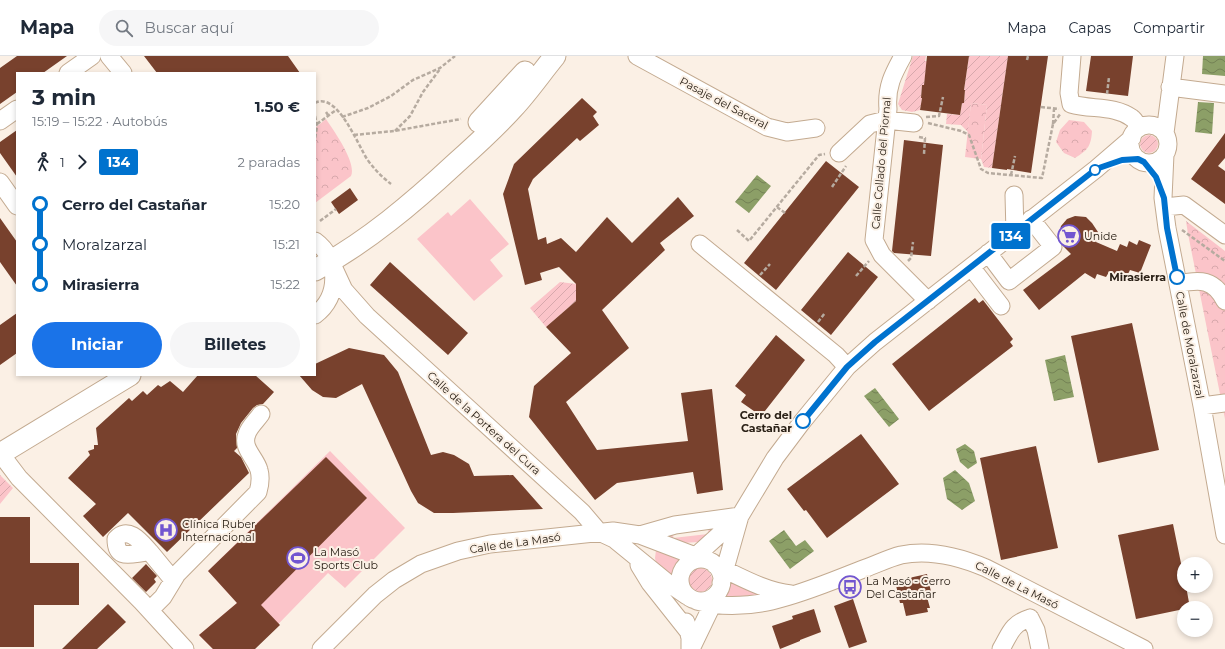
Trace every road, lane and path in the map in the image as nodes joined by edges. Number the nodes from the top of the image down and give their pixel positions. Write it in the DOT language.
graph roads {
  1 [pos="92,56"];
  2 [pos="109,56"];
  3 [pos="455,56"];
  4 [pos="539,56"];
  5 [pos="555,56"];
  6 [pos="637,56"];
  7 [pos="903,56"];
  8 [pos="1072,56"];
  9 [pos="1174,56"];
  10 [pos="440,68"];
  11 [pos="69,72"];
  12 [pos="121,72"];
  13 [pos="1169,91"];
  14 [pos="1225,94"];
  15 [pos="943,97"];
  16 [pos="316,103"];
  17 [pos="1041,107"];
  18 [pos="1054,108"];
  19 [pos="16,110"];
  20 [pos="336,110"];
  21 [pos="326,112"];
  22 [pos="328,115"];
  23 [pos="342,117"];
  24 [pos="461,119"];
  25 [pos="316,120"];
  26 [pos="886,120"];
  27 [pos="0,121"];
  28 [pos="914,123"];
  29 [pos="317,124"];
  30 [pos="1053,124"];
  31 [pos="816,128"];
  32 [pos="1139,130"];
  33 [pos="394,131"];
  34 [pos="1165,133"];
  35 [pos="354,135"];
  36 [pos="316,136"];
  37 [pos="839,153"];
  38 [pos="924,154"];
  39 [pos="1165,154"];
  40 [pos="1015,156"];
  41 [pos="1141,160"];
  42 [pos="1096,169"];
  43 [pos="1012,175"];
  44 [pos="0,182"];
  45 [pos="391,184"];
  46 [pos="832,187"];
  47 [pos="1014,195"];
  48 [pos="1164,202"];
  49 [pos="16,205"];
  50 [pos="777,207"];
  51 [pos="336,209"];
  52 [pos="785,213"];
  53 [pos="1031,219"];
  54 [pos="320,221"];
  55 [pos="1176,226"];
  56 [pos="737,230"];
  57 [pos="1015,232"];
  58 [pos="1225,235"];
  59 [pos="913,242"];
  60 [pos="700,244"];
  61 [pos="988,253"];
  62 [pos="882,254"];
  63 [pos="320,255"];
  64 [pos="1225,261"];
  65 [pos="971,267"];
  66 [pos="899,272"];
  67 [pos="856,276"];
  68 [pos="1178,284"];
  69 [pos="928,301"];
  70 [pos="1225,301"];
  71 [pos="1001,306"];
  72 [pos="321,310"];
  73 [pos="367,316"];
  74 [pos="847,367"];
  75 [pos="103,376"];
  76 [pos="126,376"];
  77 [pos="1225,403"];
  78 [pos="1202,406"];
  79 [pos="261,414"];
  80 [pos="0,450"];
  81 [pos="740,516"];
  82 [pos="599,532"];
  83 [pos="651,534"];
  84 [pos="1225,536"];
  85 [pos="731,546"];
  86 [pos="150,552"];
  87 [pos="632,553"];
  88 [pos="652,570"];
  89 [pos="745,579"];
  90 [pos="173,580"];
  91 [pos="702,580"];
  92 [pos="793,594"];
  93 [pos="1040,596"];
  94 [pos="156,604"];
  95 [pos="742,606"];
  96 [pos="1030,618"];
  97 [pos="692,642"];
  98 [pos="185,649"];
  99 [pos="199,649"];
  100 [pos="321,649"];
  101 [pos="1002,649"];
  102 [pos="1040,649"];
  103 [pos="1144,649"];
  1 -- 11 [label="street"];
  2 -- 12 [label="street"];
  3 -- 10 [label="path"];
  4 -- 63 [label="main road"];
  5 -- 63 [label="main road"];
  6 -- 31 [label="street, Pasaje del Saceral"];
  7 -- 26 [label="street, Calle Collado del Piornal"];
  8 -- 32 [label="street"];
  9 -- 13 [label="street"];
  10 -- 23 [label="path"];
  10 -- 33 [label="path"];
  13 -- 14 [label="street"];
  13 -- 32 [label="street"];
  13 -- 34 [label="street"];
  15 -- 28 [label="path"];
  16 -- 20 [label="path"];
  17 -- 18 [label="path"];
  18 -- 30 [label="path"];
  18 -- 30 [label="path"];
  19 -- 27 [label="street"];
  20 -- 22 [label="path"];
  20 -- 23 [label="path"];
  21 -- 22 [label="path"];
  22 -- 29 [label="path"];
  23 -- 35 [label="path"];
  24 -- 33 [label="path"];
  25 -- 29 [label="path"];
  26 -- 28 [label="street"];
  26 -- 37 [label="street"];
  26 -- 62 [label="street, Calle Collado del Piornal"];
  28 -- 38 [label="path"];
  28 -- 43 [label="path"];
  29 -- 36 [label="path"];
  30 -- 43 [label="path"];
  32 -- 34 [label="street"];
  32 -- 41 [label="street"];
  32 -- 42 [label="street"];
  33 -- 35 [label="path"];
  34 -- 39 [label="street"];
  35 -- 45 [label="path"];
  37 -- 46 [label="path"];
  37 -- 50 [label="path"];
  39 -- 41 [label="street"];
  39 -- 48 [label="street, Calle de Moralzarzal"];
  40 -- 43 [label="path"];
  41 -- 42 [label="street"];
  41 -- 48 [label="street"];
  42 -- 53 [label="street"];
  44 -- 49 [label="street"];
  47 -- 57 [label="street"];
  48 -- 58 [label="street"];
  48 -- 68 [label="street, Calle de Moralzarzal"];
  50 -- 52 [label="path"];
  50 -- 56 [label="path"];
  51 -- 54 [label="path"];
  53 -- 57 [label="street"];
  53 -- 61 [label="street"];
  55 -- 64 [label="path"];
  57 -- 61 [label="street"];
  59 -- 66 [label="path"];
  60 -- 74 [label="street"];
  61 -- 65 [label="street"];
  62 -- 66 [label="street, Calle Collado del Piornal"];
  62 -- 67 [label="path"];
  63 -- 72 [label="street"];
  63 -- 73 [label="street, Calle de la Portera del Cura"];
  65 -- 69 [label="street"];
  65 -- 71 [label="street"];
  66 -- 69 [label="street, Calle Collado del Piornal"];
  68 -- 70 [label="street, Calle de Moralzarzal"];
  68 -- 78 [label="street, Calle de Moralzarzal"];
  69 -- 74 [label="street"];
  72 -- 73 [label="street, Calle de la Portera del Cura"];
  73 -- 82 [label="street, Calle de la Portera del Cura"];
  74 -- 81 [label="street"];
  75 -- 80 [label="main road"];
  76 -- 80 [label="main road"];
  77 -- 78 [label="street, Calle de Moralzarzal"];
  78 -- 84 [label="street, Calle de Moralzarzal"];
  79 -- 90 [label="street"];
  80 -- 94 [label="street"];
  81 -- 83 [label="street"];
  81 -- 85 [label="street"];
  81 -- 91 [label="street"];
  82 -- 83 [label="street, Calle de La Masó"];
  82 -- 87 [label="street, Calle de La Masó"];
  82 -- 100 [label="street, Calle de La Masó"];
  83 -- 88 [label="street"];
  83 -- 91 [label="street, Calle de La Masó"];
  85 -- 89 [label="street"];
  85 -- 91 [label="street"];
  86 -- 90 [label="street"];
  87 -- 88 [label="street, Calle de La Masó"];
  87 -- 97 [label="street"];
  88 -- 91 [label="street, Calle de La Masó"];
  89 -- 91 [label="street, Calle de La Masó"];
  89 -- 92 [label="street, Calle de La Masó"];
  90 -- 94 [label="street"];
  91 -- 95 [label="street, Calle de La Masó"];
  91 -- 97 [label="street"];
  91 -- 97 [label="street"];
  92 -- 93 [label="street, Calle de La Masó"];
  92 -- 95 [label="street, Calle de La Masó"];
  93 -- 96 [label="street"];
  93 -- 103 [label="street, Calle de La Masó"];
  94 -- 98 [label="street"];
  94 -- 99 [label="street"];
  95 -- 97 [label="street"];
  96 -- 101 [label="street"];
  96 -- 102 [label="street"];
}
